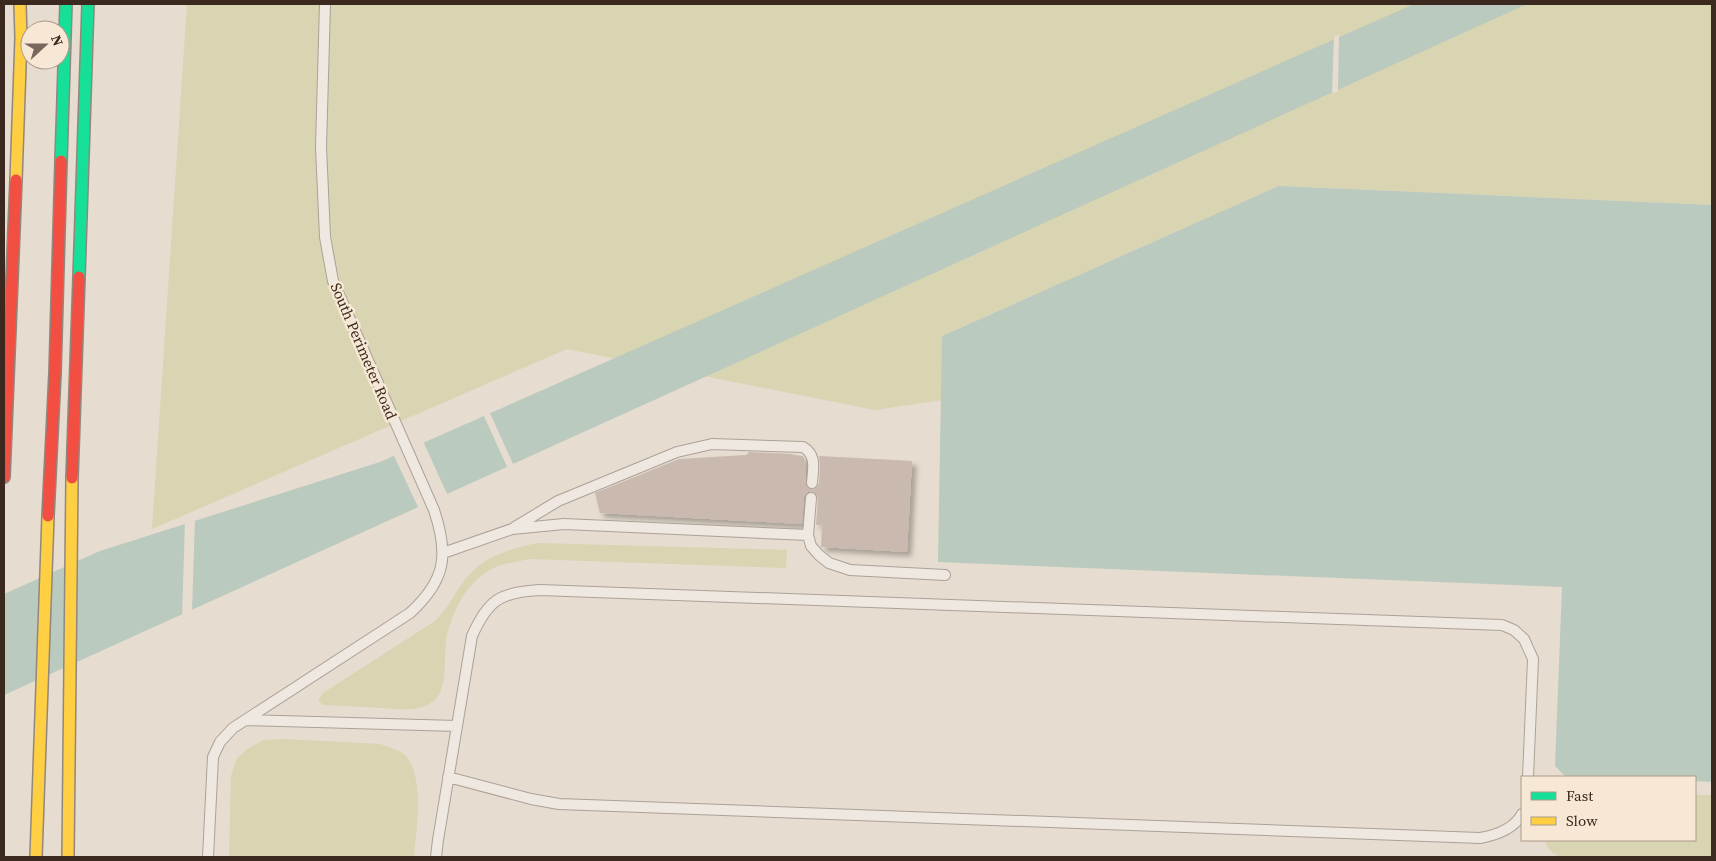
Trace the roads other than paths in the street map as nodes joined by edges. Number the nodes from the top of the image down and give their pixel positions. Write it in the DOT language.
graph roads {
  1 [pos="20,4"];
  2 [pos="66,4"];
  3 [pos="88,4"];
  4 [pos="325,4"];
  5 [pos="4,476"];
  6 [pos="812,483"];
  7 [pos="811,498"];
  8 [pos="512,529"];
  9 [pos="808,535"];
  10 [pos="443,553"];
  11 [pos="945,575"];
  12 [pos="246,720"];
  13 [pos="457,726"];
  14 [pos="448,776"];
  15 [pos="1528,776"];
  16 [pos="1521,816"];
  17 [pos="36,857"];
  18 [pos="68,857"];
  19 [pos="208,857"];
  20 [pos="436,857"];
  1 -- 5 [label="highway"];
  2 -- 17 [label="highway"];
  3 -- 18 [label="highway"];
  4 -- 10 [label="lane, South Perimeter Road"];
  6 -- 8 [label="lane"];
  7 -- 9 [label="lane"];
  8 -- 9 [label="lane"];
  8 -- 10 [label="lane"];
  9 -- 11 [label="lane"];
  10 -- 12 [label="lane, South Perimeter Road"];
  12 -- 13 [label="lane"];
  12 -- 19 [label="lane, South Perimeter Road"];
  13 -- 14 [label="lane"];
  13 -- 15 [label="lane"];
  14 -- 16 [label="lane"];
  14 -- 20 [label="lane"];
}
